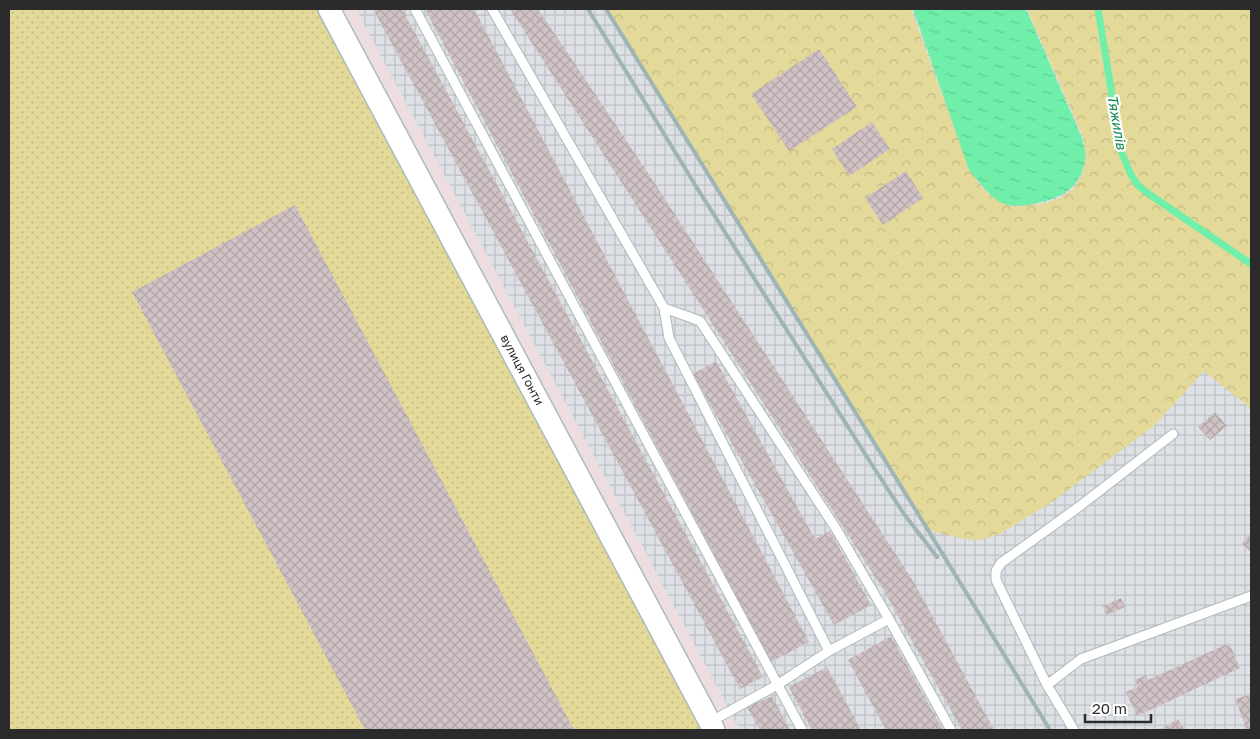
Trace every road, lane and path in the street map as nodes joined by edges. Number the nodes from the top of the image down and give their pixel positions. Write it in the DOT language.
graph roads {
  1 [pos="329,9"];
  2 [pos="415,9"];
  3 [pos="492,9"];
  4 [pos="664,308"];
  5 [pos="1173,434"];
  6 [pos="1251,596"];
  7 [pos="889,619"];
  8 [pos="829,651"];
  9 [pos="777,685"];
  10 [pos="1047,685"];
  11 [pos="712,726"];
  12 [pos="802,730"];
  13 [pos="950,730"];
  14 [pos="1074,730"];
  1 -- 11 [label="street, вулиця Гонти"];
  2 -- 9 [label="lane"];
  3 -- 4 [label="lane"];
  4 -- 7 [label="lane"];
  4 -- 8 [label="lane"];
  5 -- 10 [label="lane"];
  6 -- 10 [label="lane"];
  7 -- 8 [label="lane"];
  7 -- 13 [label="lane"];
  8 -- 9 [label="lane"];
  9 -- 11 [label="lane"];
  9 -- 12 [label="lane"];
  10 -- 14 [label="lane"];
}
